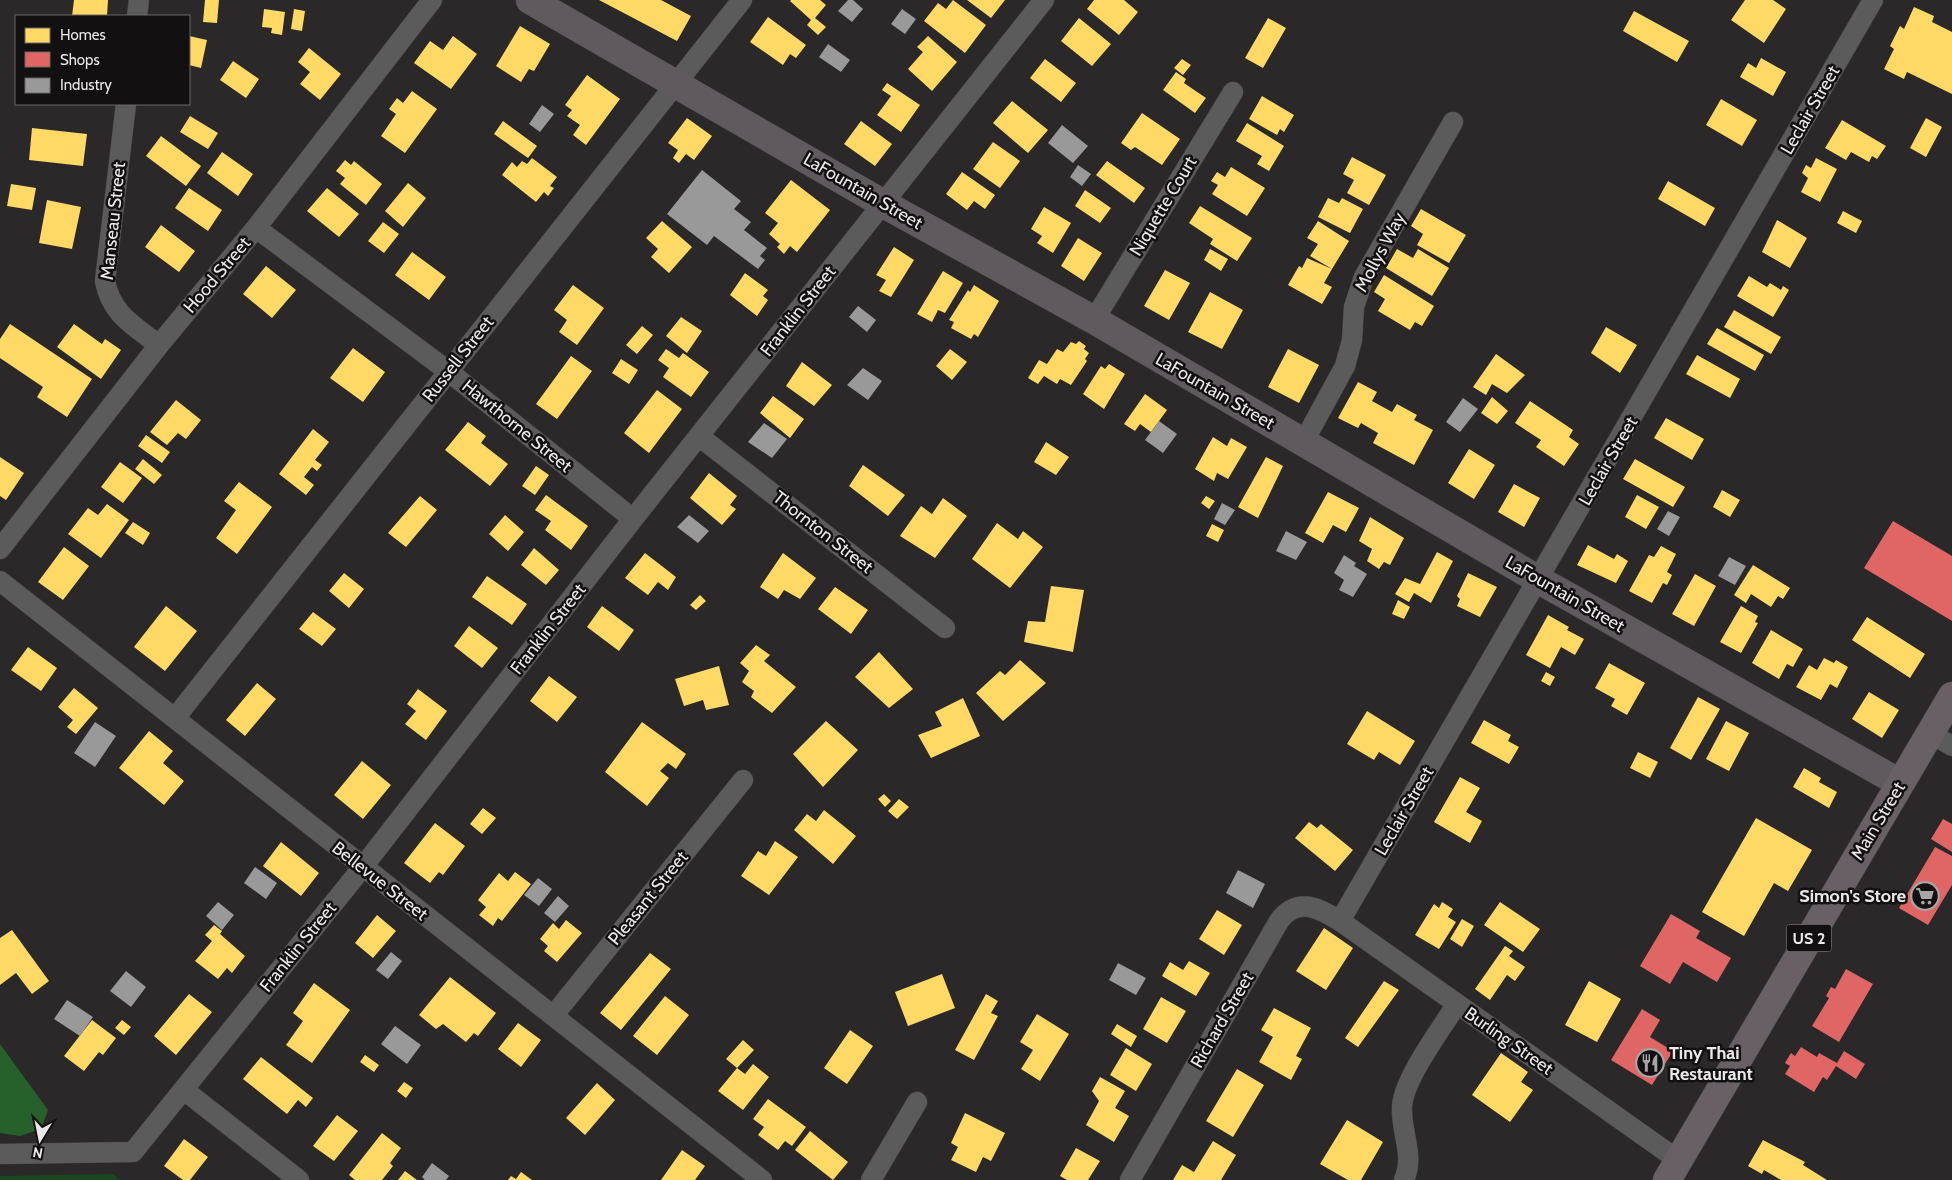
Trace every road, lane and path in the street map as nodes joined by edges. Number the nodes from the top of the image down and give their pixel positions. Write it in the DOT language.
graph roads {
  1 [pos="139,0"];
  2 [pos="432,0"];
  3 [pos="530,0"];
  4 [pos="742,0"];
  5 [pos="1044,0"];
  6 [pos="1873,0"];
  7 [pos="137,15"];
  8 [pos="675,83"];
  9 [pos="1233,92"];
  10 [pos="126,105"];
  11 [pos="1453,122"];
  12 [pos="882,203"];
  13 [pos="256,228"];
  14 [pos="1094,320"];
  15 [pos="159,345"];
  16 [pos="448,371"];
  17 [pos="700,437"];
  18 [pos="1303,442"];
  19 [pos="633,519"];
  20 [pos="0,549"];
  21 [pos="1539,580"];
  22 [pos="0,582"];
  23 [pos="945,628"];
  24 [pos="1952,696"];
  25 [pos="174,718"];
  26 [pos="1941,739"];
  27 [pos="743,780"];
  28 [pos="1900,783"];
  29 [pos="362,868"];
  30 [pos="1340,921"];
  31 [pos="1457,1004"];
  32 [pos="553,1016"];
  33 [pos="184,1090"];
  34 [pos="917,1102"];
  35 [pos="0,1154"];
  36 [pos="1673,1170"];
  37 [pos="299,1180"];
  38 [pos="762,1180"];
  39 [pos="871,1180"];
  40 [pos="1130,1180"];
  41 [pos="1404,1180"];
  1 -- 7 [label="street"];
  2 -- 13 [label="street, Hood Street"];
  3 -- 8 [label="street, LaFountain Street"];
  4 -- 8 [label="street, Russell Street"];
  5 -- 12 [label="street, Franklin Street"];
  6 -- 21 [label="street, Leclair Street"];
  8 -- 12 [label="street, LaFountain Street"];
  8 -- 16 [label="street, Russell Street"];
  9 -- 14 [label="street, Niquette Court"];
  10 -- 15 [label="street, Manseau Street"];
  11 -- 18 [label="street, Mollys Way"];
  12 -- 14 [label="street, LaFountain Street"];
  12 -- 17 [label="street, Franklin Street"];
  13 -- 15 [label="street, Hood Street"];
  13 -- 16 [label="street, Hawthorne Street"];
  14 -- 18 [label="street, LaFountain Street"];
  15 -- 20 [label="street, Hood Street"];
  16 -- 19 [label="street, Hawthorne Street"];
  16 -- 25 [label="street, Russell Street"];
  17 -- 19 [label="street, Franklin Street"];
  17 -- 23 [label="street, Thornton Street"];
  18 -- 21 [label="street, LaFountain Street"];
  19 -- 29 [label="street, Franklin Street"];
  21 -- 28 [label="street, LaFountain Street"];
  21 -- 30 [label="street, Leclair Street"];
  22 -- 25 [label="street, Bellevue Street"];
  24 -- 26 [label="main road, Main Street / US 2"];
  25 -- 29 [label="street, Bellevue Street"];
  26 -- 28 [label="main road, Main Street / US 2"];
  27 -- 32 [label="street, Pleasant Street"];
  28 -- 36 [label="main road, Main Street / US 2"];
  29 -- 32 [label="street, Bellevue Street"];
  29 -- 33 [label="street, Franklin Street"];
  30 -- 31 [label="street, Burling Street"];
  30 -- 40 [label="street, Richard Street"];
  31 -- 36 [label="street, Burling Street"];
  31 -- 41 [label="street"];
  32 -- 38 [label="street, Bellevue Street"];
  33 -- 35 [label="street, Franklin Street"];
  33 -- 37 [label="street"];
  34 -- 39 [label="street"];
}
